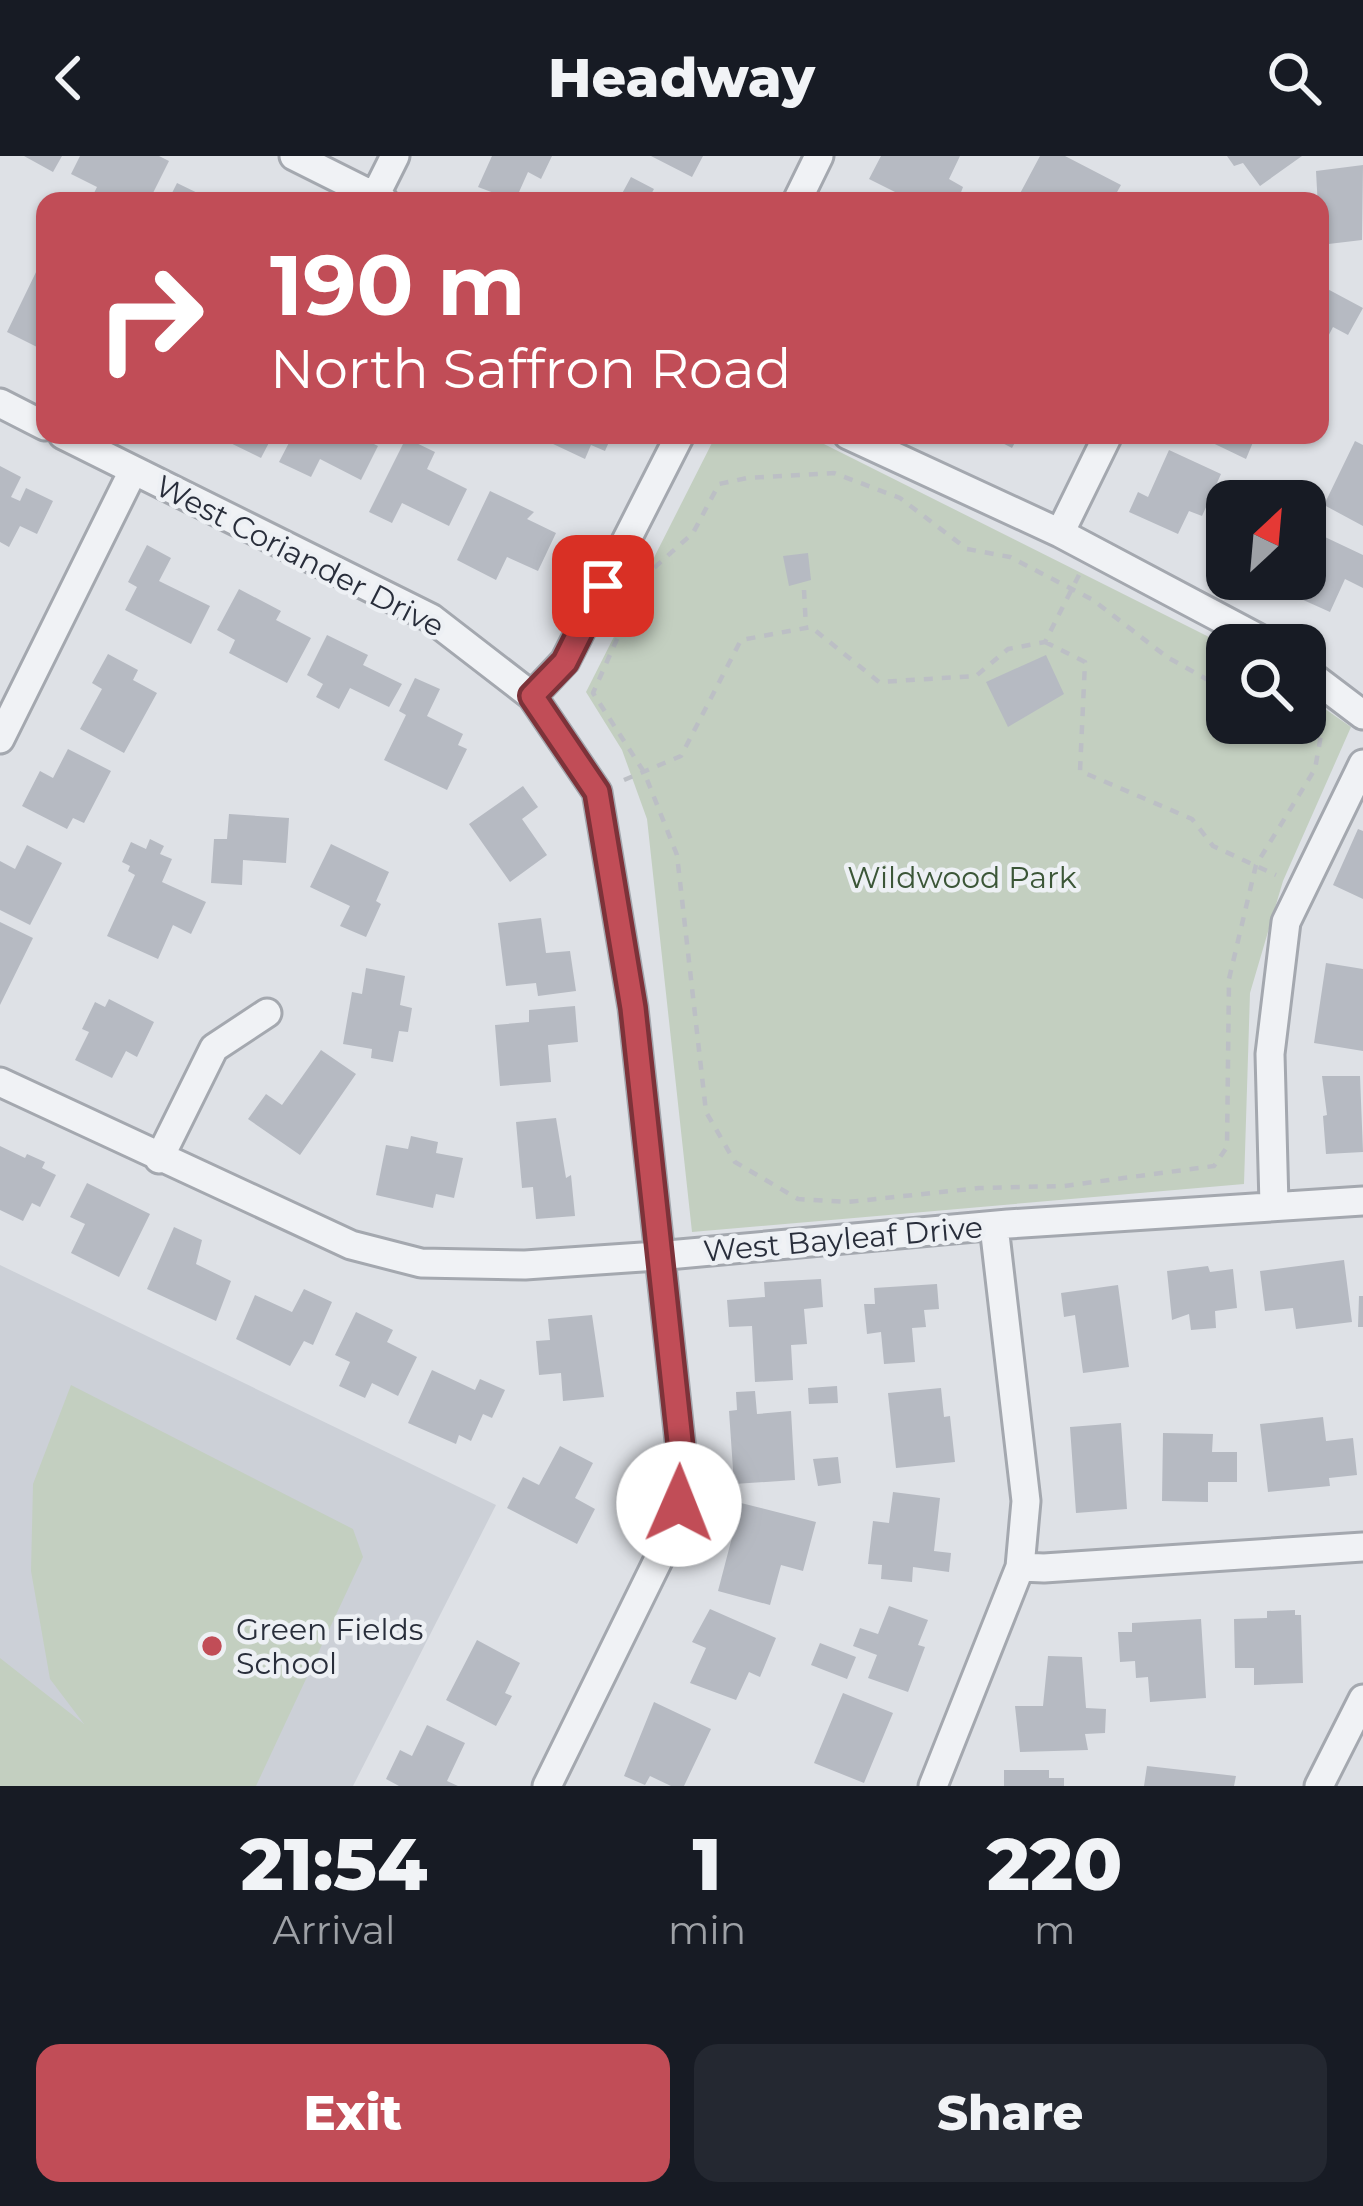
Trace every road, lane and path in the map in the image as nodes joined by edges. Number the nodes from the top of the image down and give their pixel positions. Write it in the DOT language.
graph roads {
  1 [pos="294,156"];
  2 [pos="395,156"];
  3 [pos="819,156"];
  4 [pos="365,192"];
  5 [pos="382,192"];
  6 [pos="801,192"];
  7 [pos="0,403"];
  8 [pos="36,421"];
  9 [pos="80,444"];
  10 [pos="675,444"];
  11 [pos="867,444"];
  12 [pos="1104,444"];
  13 [pos="133,471"];
  14 [pos="1060,533"];
  15 [pos="1078,575"];
  16 [pos="804,590"];
  17 [pos="1071,590"];
  18 [pos="1231,624"];
  19 [pos="806,628"];
  20 [pos="1045,642"];
  21 [pos="1206,679"];
  22 [pos="1326,687"];
  23 [pos="532,696"];
  24 [pos="1363,715"];
  25 [pos="0,740"];
  26 [pos="1319,744"];
  27 [pos="1363,764"];
  28 [pos="644,772"];
  29 [pos="618,782"];
  30 [pos="1256,865"];
  31 [pos="1276,875"];
  32 [pos="266,1013"];
  33 [pos="0,1082"];
  34 [pos="159,1159"];
  35 [pos="1363,1202"];
  36 [pos="1274,1205"];
  37 [pos="994,1226"];
  38 [pos="657,1256"];
  39 [pos="1363,1547"];
  40 [pos="1020,1567"];
  41 [pos="1363,1699"];
  42 [pos="547,1786"];
  43 [pos="933,1786"];
  44 [pos="1318,1786"];
  1 -- 4 [label="street"];
  2 -- 5 [label="street"];
  3 -- 6 [label="street"];
  7 -- 8 [label="street"];
  9 -- 13 [label="street, West Coriander Drive"];
  10 -- 23 [label="street"];
  11 -- 14 [label="street"];
  12 -- 14 [label="street"];
  13 -- 23 [label="street, West Coriander Drive"];
  13 -- 25 [label="street"];
  14 -- 18 [label="street"];
  15 -- 17 [label="path"];
  16 -- 19 [label="path"];
  17 -- 20 [label="path"];
  17 -- 21 [label="path"];
  17 -- 28 [label="path"];
  19 -- 20 [label="path"];
  19 -- 28 [label="path"];
  20 -- 30 [label="path"];
  22 -- 24 [label="street"];
  23 -- 38 [label="street, West Coriander Drive"];
  26 -- 30 [label="path"];
  27 -- 36 [label="street"];
  28 -- 29 [label="path"];
  28 -- 30 [label="path"];
  30 -- 31 [label="path"];
  32 -- 34 [label="street"];
  33 -- 34 [label="street, West Bayleaf Drive"];
  34 -- 38 [label="street, West Bayleaf Drive"];
  35 -- 36 [label="street, West Bayleaf Drive"];
  36 -- 37 [label="street, West Bayleaf Drive"];
  37 -- 38 [label="street, West Bayleaf Drive"];
  37 -- 40 [label="street"];
  38 -- 42 [label="street, West Coriander Drive"];
  39 -- 40 [label="street"];
  40 -- 43 [label="street"];
  41 -- 44 [label="street"];
}
